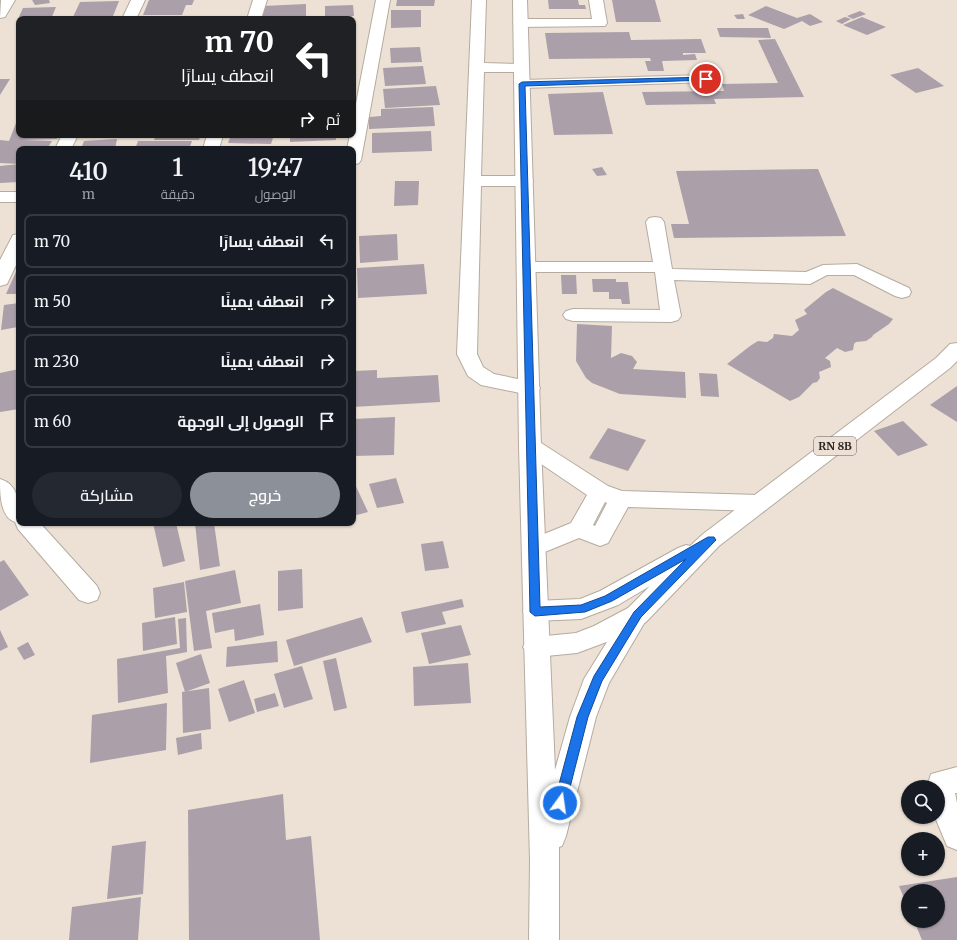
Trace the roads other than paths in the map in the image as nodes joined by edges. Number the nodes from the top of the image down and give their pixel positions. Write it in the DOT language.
graph roads {
  1 [pos="8,0"];
  2 [pos="138,0"];
  3 [pos="260,0"];
  4 [pos="383,0"];
  5 [pos="479,0"];
  6 [pos="520,0"];
  7 [pos="596,0"];
  8 [pos="0,14"];
  9 [pos="130,16"];
  10 [pos="255,16"];
  11 [pos="520,22"];
  12 [pos="477,67"];
  13 [pos="522,76"];
  14 [pos="706,79"];
  15 [pos="356,146"];
  16 [pos="474,181"];
  17 [pos="525,182"];
  18 [pos="0,197"];
  19 [pos="16,197"];
  20 [pos="655,222"];
  21 [pos="16,246"];
  22 [pos="527,267"];
  23 [pos="664,271"];
  24 [pos="0,280"];
  25 [pos="902,292"];
  26 [pos="573,315"];
  27 [pos="957,349"];
  28 [pos="530,388"];
  29 [pos="530,446"];
  30 [pos="0,487"];
  31 [pos="600,492"];
  32 [pos="621,499"];
  33 [pos="759,503"];
  34 [pos="16,511"];
  35 [pos="29,526"];
  36 [pos="579,529"];
  37 [pos="711,540"];
  38 [pos="535,547"];
  39 [pos="88,593"];
  40 [pos="535,612"];
  41 [pos="637,614"];
  42 [pos="536,647"];
  43 [pos="957,780"];
  44 [pos="957,836"];
  45 [pos="546,861"];
  46 [pos="544,940"];
  1 -- 8 [label="main road"];
  2 -- 9 [label="main road"];
  3 -- 10 [label="main road"];
  4 -- 15 [label="main road"];
  5 -- 12 [label="main road"];
  6 -- 11 [label="main road"];
  7 -- 11 [label="main road"];
  11 -- 13 [label="main road"];
  12 -- 13 [label="main road"];
  12 -- 16 [label="main road"];
  13 -- 14 [label="main road"];
  13 -- 17 [label="main road"];
  16 -- 17 [label="main road"];
  16 -- 28 [label="main road"];
  17 -- 22 [label="main road"];
  18 -- 19 [label="main road"];
  20 -- 23 [label="main road"];
  21 -- 24 [label="main road"];
  22 -- 23 [label="main road"];
  22 -- 28 [label="main road"];
  23 -- 25 [label="main road"];
  23 -- 26 [label="main road"];
  27 -- 33 [label="main road, RN 8B"];
  28 -- 29 [label="main road"];
  29 -- 31 [label="main road"];
  29 -- 38 [label="main road"];
  30 -- 34 [label="main road"];
  31 -- 32 [label="main road"];
  31 -- 36 [label="main road"];
  32 -- 33 [label="main road"];
  32 -- 36 [label="main road"];
  33 -- 37 [label="main road, RN 8B"];
  35 -- 39 [label="main road"];
  36 -- 38 [label="main road"];
  37 -- 40 [label="main road, RN 8B"];
  37 -- 41 [label="main road, RN 8B"];
  38 -- 40 [label="main road"];
  40 -- 42 [label="main road"];
  41 -- 42 [label="main road, RN 8B"];
  41 -- 45 [label="main road"];
  42 -- 45 [label="main road"];
  43 -- 44 [label="main road"];
  45 -- 46 [label="main road"];
}
